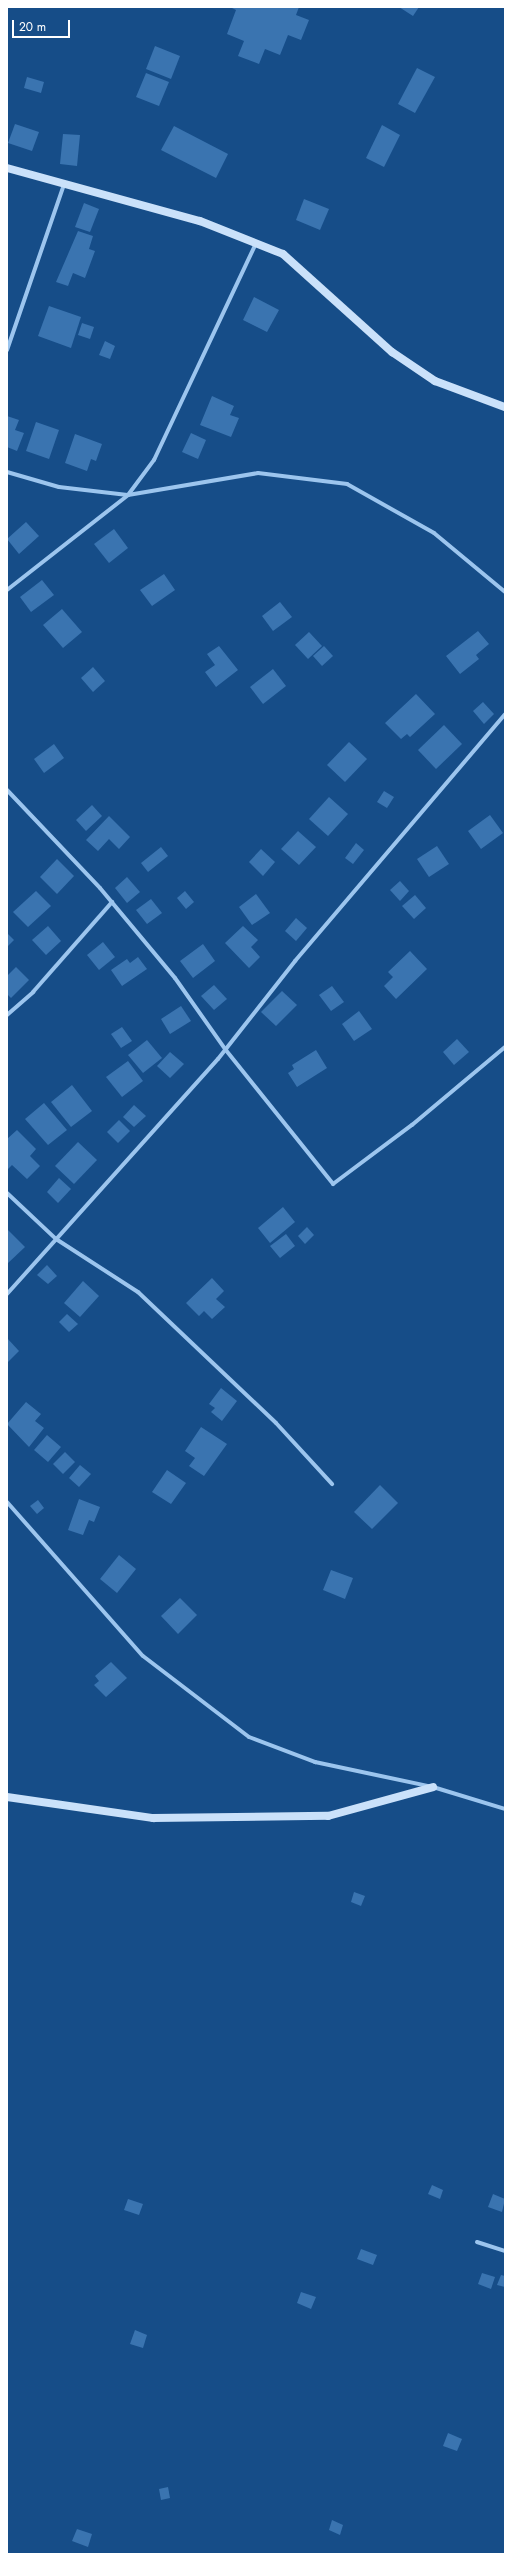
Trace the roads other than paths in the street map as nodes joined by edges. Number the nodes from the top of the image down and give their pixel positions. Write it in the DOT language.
graph roads {
  1 [pos="7,168"];
  2 [pos="64,184"];
  3 [pos="256,243"];
  4 [pos="7,350"];
  5 [pos="505,407"];
  6 [pos="7,472"];
  7 [pos="128,495"];
  8 [pos="7,590"];
  9 [pos="505,592"];
  10 [pos="505,714"];
  11 [pos="7,790"];
  12 [pos="112,902"];
  13 [pos="7,1015"];
  14 [pos="505,1047"];
  15 [pos="225,1049"];
  16 [pos="7,1193"];
  17 [pos="56,1239"];
  18 [pos="7,1294"];
  19 [pos="332,1484"];
  20 [pos="7,1502"];
  21 [pos="432,1787"];
  22 [pos="7,1797"];
  23 [pos="505,1809"];
  24 [pos="477,2242"];
  25 [pos="505,2251"];
  1 -- 2 [label="street"];
  2 -- 3 [label="street"];
  2 -- 4 [label="street"];
  3 -- 5 [label="street"];
  3 -- 7 [label="street"];
  6 -- 7 [label="street"];
  7 -- 8 [label="street"];
  7 -- 9 [label="street"];
  10 -- 15 [label="street"];
  11 -- 12 [label="street"];
  12 -- 13 [label="street"];
  12 -- 15 [label="street"];
  14 -- 15 [label="street"];
  15 -- 17 [label="street"];
  16 -- 17 [label="street"];
  17 -- 18 [label="street"];
  17 -- 19 [label="street"];
  20 -- 21 [label="street"];
  21 -- 22 [label="street"];
  21 -- 23 [label="street"];
  24 -- 25 [label="street"];
}
